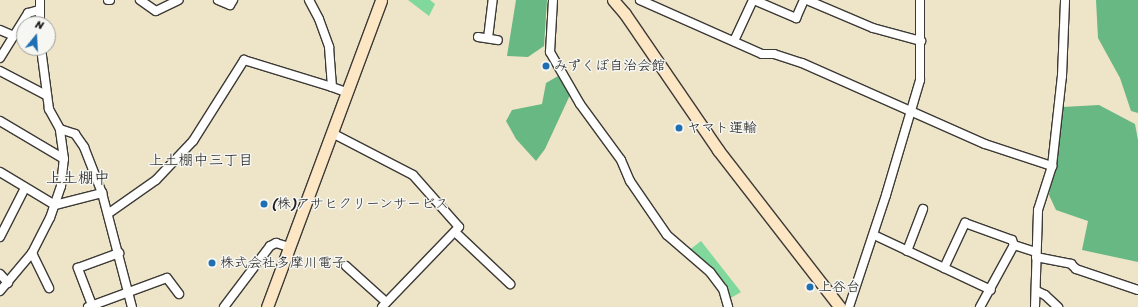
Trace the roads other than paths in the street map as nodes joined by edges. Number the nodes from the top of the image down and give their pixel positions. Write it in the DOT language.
graph roads {
  1 [pos="40,0"];
  2 [pos="140,0"];
  3 [pos="179,0"];
  4 [pos="218,0"];
  5 [pos="233,0"];
  6 [pos="301,0"];
  7 [pos="381,0"];
  8 [pos="493,0"];
  9 [pos="553,0"];
  10 [pos="612,0"];
  11 [pos="640,0"];
  12 [pos="753,0"];
  13 [pos="804,0"];
  14 [pos="807,0"];
  15 [pos="920,0"];
  16 [pos="1065,0"];
  17 [pos="310,1"];
  18 [pos="39,10"];
  19 [pos="39,16"];
  20 [pos="0,30"];
  21 [pos="14,36"];
  22 [pos="478,37"];
  23 [pos="488,38"];
  24 [pos="498,40"];
  25 [pos="734,41"];
  26 [pos="921,42"];
  27 [pos="42,56"];
  28 [pos="0,58"];
  29 [pos="0,71"];
  30 [pos="332,86"];
  31 [pos="346,92"];
  32 [pos="46,95"];
  33 [pos="910,113"];
  34 [pos="0,121"];
  35 [pos="60,129"];
  36 [pos="332,133"];
  37 [pos="64,159"];
  38 [pos="1052,166"];
  39 [pos="0,172"];
  40 [pos="25,188"];
  41 [pos="102,193"];
  42 [pos="55,205"];
  43 [pos="923,209"];
  44 [pos="108,212"];
  45 [pos="455,232"];
  46 [pos="874,235"];
  47 [pos="0,237"];
  48 [pos="1014,245"];
  49 [pos="290,247"];
  50 [pos="907,251"];
  51 [pos="32,253"];
  52 [pos="119,253"];
  53 [pos="1035,255"];
  54 [pos="346,266"];
  55 [pos="944,268"];
  56 [pos="0,274"];
  57 [pos="8,283"];
  58 [pos="510,284"];
  59 [pos="49,288"];
  60 [pos="991,290"];
  61 [pos="1138,290"];
  62 [pos="0,291"];
  63 [pos="1037,291"];
  64 [pos="128,293"];
  65 [pos="179,294"];
  66 [pos="384,304"];
  67 [pos="90,306"];
  68 [pos="132,307"];
  69 [pos="224,307"];
  70 [pos="268,307"];
  71 [pos="728,307"];
  72 [pos="840,307"];
  73 [pos="849,307"];
  74 [pos="980,307"];
  75 [pos="1035,307"];
  76 [pos="1058,307"];
  1 -- 18 [label="street"];
  2 -- 3 [label="street"];
  4 -- 5 [label="street"];
  6 -- 17 [label="street"];
  7 -- 31 [label="street"];
  8 -- 23 [label="street"];
  9 -- 71 [label="street"];
  10 -- 72 [label="street"];
  11 -- 25 [label="street"];
  12 -- 13 [label="street"];
  12 -- 25 [label="street"];
  14 -- 26 [label="street"];
  15 -- 26 [label="street"];
  16 -- 38 [label="street"];
  17 -- 30 [label="street"];
  18 -- 19 [label="street"];
  18 -- 21 [label="street"];
  20 -- 21 [label="street"];
  21 -- 28 [label="street"];
  22 -- 23 [label="street"];
  23 -- 24 [label="street"];
  25 -- 33 [label="street"];
  26 -- 33 [label="street"];
  27 -- 32 [label="street"];
  29 -- 32 [label="street"];
  30 -- 31 [label="street"];
  30 -- 44 [label="street"];
  31 -- 36 [label="street"];
  32 -- 35 [label="street"];
  33 -- 38 [label="street"];
  33 -- 46 [label="street"];
  34 -- 37 [label="street"];
  35 -- 37 [label="street"];
  35 -- 41 [label="street"];
  36 -- 45 [label="street"];
  36 -- 49 [label="street"];
  37 -- 42 [label="street"];
  38 -- 53 [label="street"];
  39 -- 40 [label="street"];
  40 -- 42 [label="street"];
  40 -- 47 [label="street"];
  41 -- 42 [label="street"];
  41 -- 44 [label="street"];
  42 -- 51 [label="street"];
  43 -- 50 [label="street"];
  44 -- 52 [label="street"];
  45 -- 58 [label="street"];
  45 -- 66 [label="street"];
  46 -- 50 [label="street"];
  46 -- 73 [label="street"];
  48 -- 53 [label="street"];
  48 -- 55 [label="street"];
  48 -- 60 [label="street"];
  49 -- 69 [label="street"];
  49 -- 70 [label="street"];
  50 -- 55 [label="street"];
  51 -- 57 [label="street"];
  51 -- 59 [label="street"];
  52 -- 64 [label="street"];
  52 -- 67 [label="street"];
  53 -- 61 [label="street"];
  53 -- 63 [label="street"];
  54 -- 66 [label="street"];
  55 -- 60 [label="street"];
  56 -- 57 [label="street"];
  57 -- 62 [label="street"];
  60 -- 74 [label="street"];
  63 -- 75 [label="street"];
  63 -- 76 [label="street"];
  64 -- 65 [label="street"];
  64 -- 67 [label="street"];
  64 -- 68 [label="street"];
}
